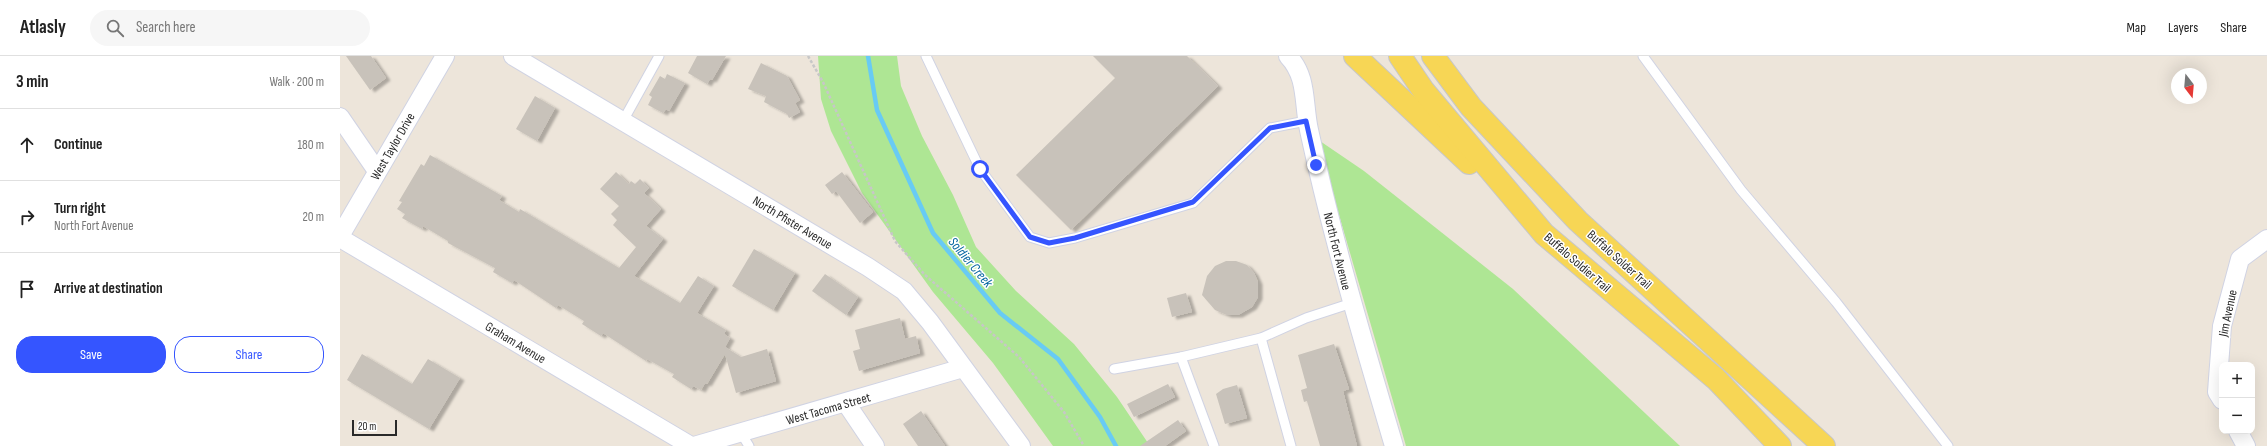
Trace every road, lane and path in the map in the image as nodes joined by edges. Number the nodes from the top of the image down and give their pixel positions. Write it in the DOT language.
graph roads {
  1 [pos="445,56"];
  2 [pos="513,56"];
  3 [pos="659,56"];
  4 [pos="808,56"];
  5 [pos="926,56"];
  6 [pos="1288,56"];
  7 [pos="1355,56"];
  8 [pos="1400,56"];
  9 [pos="1433,56"];
  10 [pos="1643,56"];
  11 [pos="340,117"];
  12 [pos="623,121"];
  13 [pos="1306,121"];
  14 [pos="377,171"];
  15 [pos="1544,234"];
  16 [pos="340,237"];
  17 [pos="2267,239"];
  18 [pos="1352,303"];
  19 [pos="1261,338"];
  20 [pos="1181,357"];
  21 [pos="963,368"];
  22 [pos="1114,369"];
  23 [pos="2221,398"];
  24 [pos="846,403"];
  25 [pos="2240,434"];
  26 [pos="745,439"];
  27 [pos="693,446"];
  28 [pos="875,446"];
  29 [pos="1021,446"];
  30 [pos="1084,446"];
  31 [pos="1214,446"];
  32 [pos="1291,446"];
  33 [pos="1394,446"];
  34 [pos="1780,446"];
  35 [pos="1824,446"];
  36 [pos="1948,446"];
  37 [pos="2246,446"];
  1 -- 14 [label="street, West Taylor Drive"];
  2 -- 12 [label="street, North Pfister Avenue"];
  3 -- 12 [label="lane"];
  4 -- 30 [label="path"];
  5 -- 13 [label="lane"];
  6 -- 13 [label="street, North Fort Avenue"];
  7 -- 15 [label="main road"];
  8 -- 15 [label="main road, Buffalo Soldier Trail"];
  9 -- 35 [label="main road, Buffalo Solder Trail"];
  10 -- 36 [label="lane"];
  11 -- 14 [label="street"];
  12 -- 21 [label="street, North Pfister Avenue"];
  13 -- 18 [label="street, North Fort Avenue"];
  14 -- 16 [label="street, West Taylor Drive"];
  15 -- 34 [label="main road, Buffalo Soldier Trail"];
  16 -- 27 [label="street, Graham Avenue"];
  17 -- 23 [label="street, Jim Avenue"];
  18 -- 19 [label="lane"];
  18 -- 33 [label="street, North Fort Avenue"];
  19 -- 20 [label="lane"];
  19 -- 32 [label="lane"];
  20 -- 22 [label="lane"];
  20 -- 31 [label="lane"];
  21 -- 24 [label="street, West Tacoma Street"];
  21 -- 29 [label="street, North Pfister Avenue"];
  24 -- 26 [label="street, West Tacoma Street"];
  24 -- 28 [label="street"];
  25 -- 37 [label="street"];
  26 -- 27 [label="street, West Tacoma Street"];
}
